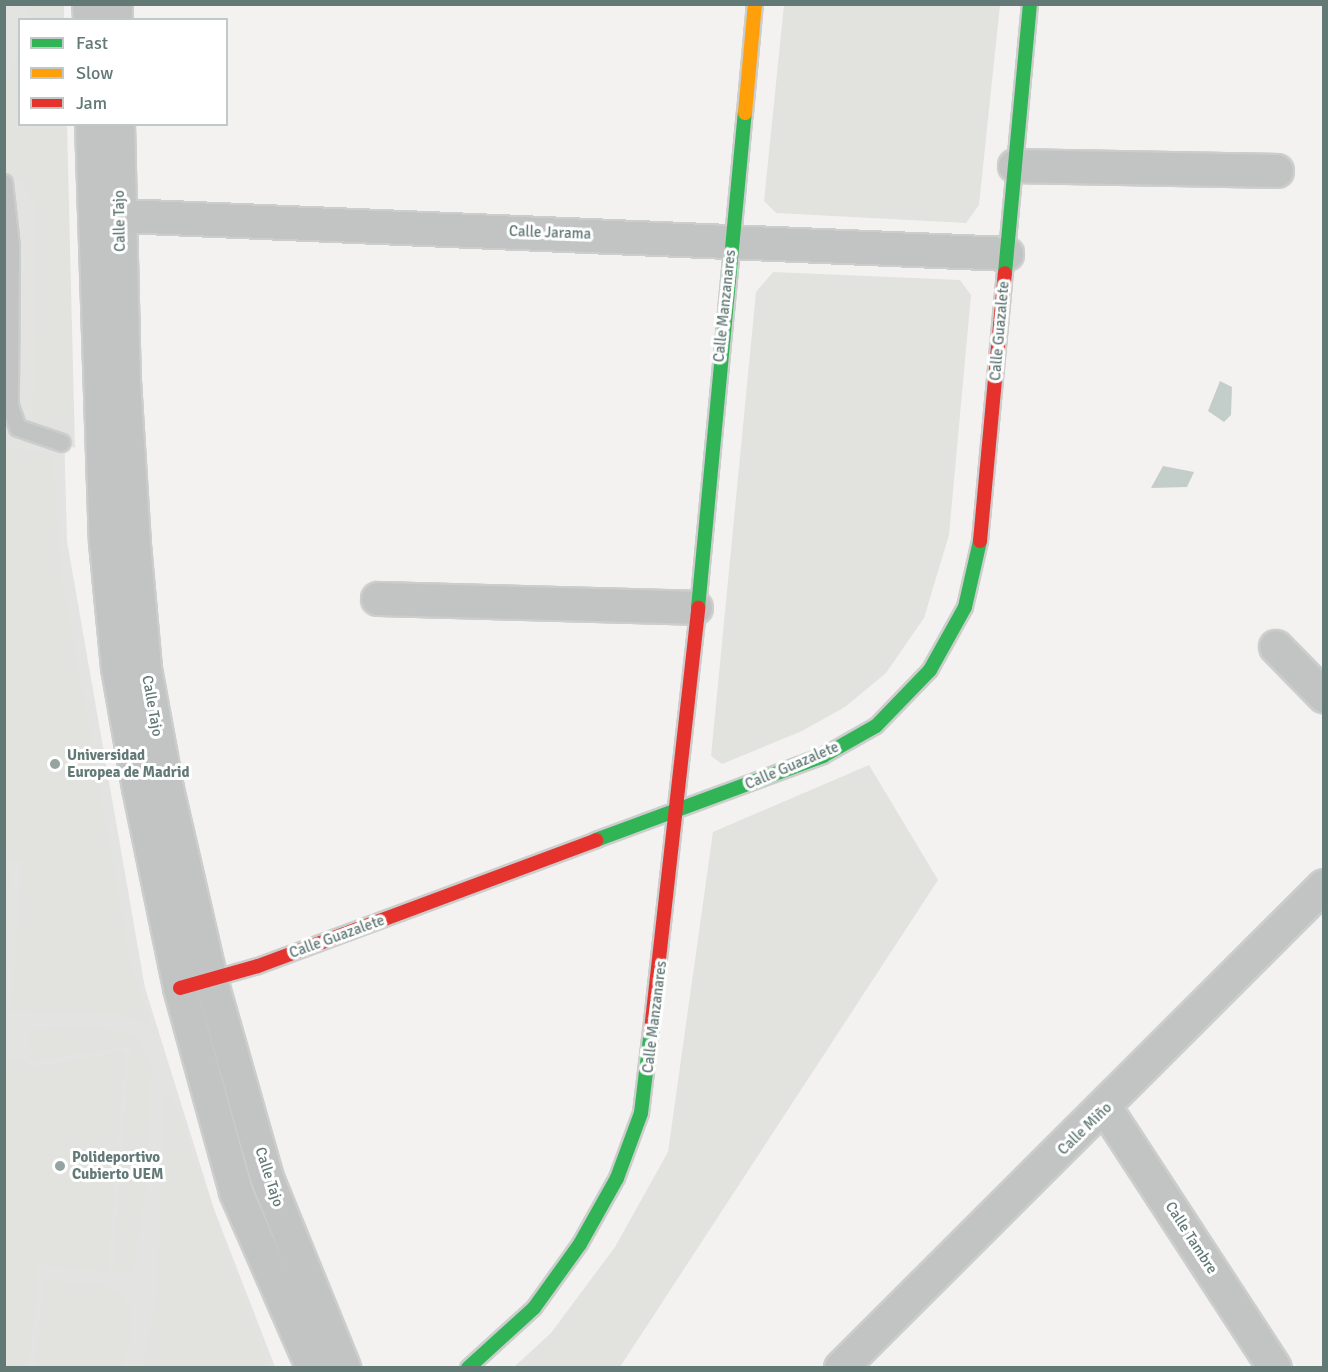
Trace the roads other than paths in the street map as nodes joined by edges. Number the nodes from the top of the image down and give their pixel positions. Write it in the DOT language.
graph roads {
  1 [pos="755,4"];
  2 [pos="1030,4"];
  3 [pos="92,126"];
  4 [pos="118,126"];
  5 [pos="1015,166"];
  6 [pos="1277,171"];
  7 [pos="4,183"];
  8 [pos="107,216"];
  9 [pos="732,240"];
  10 [pos="1006,254"];
  11 [pos="62,443"];
  12 [pos="378,599"];
  13 [pos="696,608"];
  14 [pos="1276,647"];
  15 [pos="1323,696"];
  16 [pos="678,813"];
  17 [pos="1323,886"];
  18 [pos="211,980"];
  19 [pos="180,988"];
  20 [pos="1106,1109"];
  21 [pos="852,1363"];
  22 [pos="313,1368"];
  23 [pos="344,1368"];
  24 [pos="468,1368"];
  25 [pos="1275,1368"];
  1 -- 9 [label="street, Calle Manzanares"];
  2 -- 5 [label="street, Calle Guazalete"];
  3 -- 8 [label="street, Calle Tajo"];
  4 -- 8 [label="street, Calle Tajo"];
  5 -- 6 [label="street"];
  5 -- 10 [label="street, Calle Guazalete"];
  7 -- 11 [label="lane"];
  8 -- 9 [label="street, Calle Jarama"];
  8 -- 18 [label="street, Calle Tajo"];
  8 -- 19 [label="street, Calle Tajo"];
  9 -- 10 [label="street, Calle Jarama"];
  9 -- 13 [label="street, Calle Manzanares"];
  10 -- 16 [label="street, Calle Guazalete"];
  12 -- 13 [label="street"];
  13 -- 16 [label="street, Calle Manzanares"];
  14 -- 15 [label="street"];
  16 -- 18 [label="street, Calle Guazalete"];
  16 -- 24 [label="street, Calle Manzanares"];
  17 -- 20 [label="street, Calle Miño"];
  18 -- 19 [label="street, Calle Guazalete"];
  18 -- 23 [label="street, Calle Tajo"];
  19 -- 22 [label="street, Calle Tajo"];
  20 -- 21 [label="street, Calle Miño"];
  20 -- 25 [label="street, Calle Tambre"];
}
